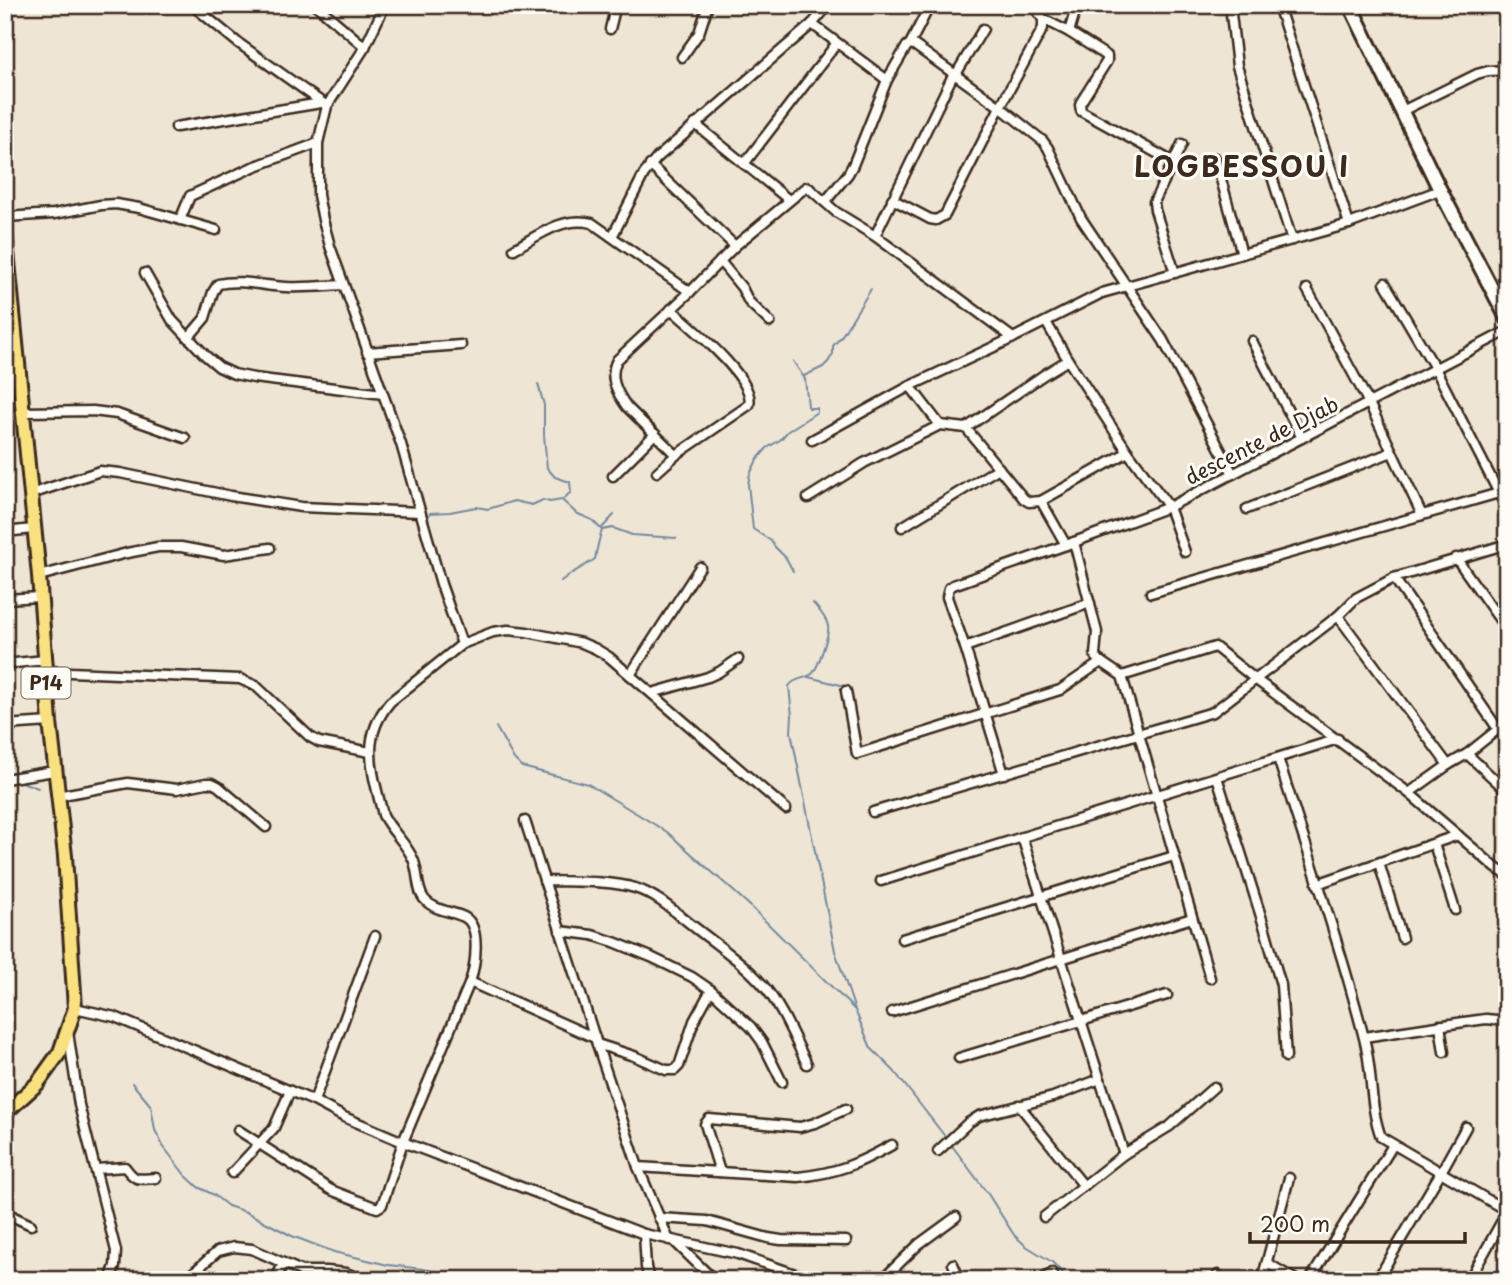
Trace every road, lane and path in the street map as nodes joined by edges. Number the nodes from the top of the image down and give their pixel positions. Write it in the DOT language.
graph roads {
  1 [pos="192,5"];
  2 [pos="316,5"];
  3 [pos="385,5"];
  4 [pos="616,5"];
  5 [pos="708,5"];
  6 [pos="829,5"];
  7 [pos="930,5"];
  8 [pos="1033,5"];
  9 [pos="1077,5"];
  10 [pos="1230,5"];
  11 [pos="1278,5"];
  12 [pos="1350,5"];
  13 [pos="1043,19"];
  14 [pos="812,24"];
  15 [pos="610,29"];
  16 [pos="983,29"];
  17 [pos="1069,32"];
  18 [pos="837,44"];
  19 [pos="910,44"];
  20 [pos="365,47"];
  21 [pos="682,58"];
  22 [pos="1507,70"];
  23 [pos="954,75"];
  24 [pos="887,80"];
  25 [pos="324,104"];
  26 [pos="1000,107"];
  27 [pos="1402,111"];
  28 [pos="695,124"];
  29 [pos="176,127"];
  30 [pos="318,144"];
  31 [pos="1182,144"];
  32 [pos="1215,158"];
  33 [pos="1173,162"];
  34 [pos="744,164"];
  35 [pos="650,165"];
  36 [pos="1440,190"];
  37 [pos="789,200"];
  38 [pos="892,200"];
  39 [pos="825,202"];
  40 [pos="5,217"];
  41 [pos="180,220"];
  42 [pos="1349,224"];
  43 [pos="216,230"];
  44 [pos="5,231"];
  45 [pos="875,236"];
  46 [pos="612,237"];
  47 [pos="1292,240"];
  48 [pos="6,245"];
  49 [pos="735,246"];
  50 [pos="514,249"];
  51 [pos="1242,254"];
  52 [pos="720,261"];
  53 [pos="145,273"];
  54 [pos="1175,273"];
  55 [pos="1385,283"];
  56 [pos="343,285"];
  57 [pos="1128,286"];
  58 [pos="1307,289"];
  59 [pos="690,292"];
  60 [pos="671,309"];
  61 [pos="1507,318"];
  62 [pos="770,322"];
  63 [pos="1046,322"];
  64 [pos="1507,331"];
  65 [pos="188,338"];
  66 [pos="1013,338"];
  67 [pos="1252,341"];
  68 [pos="461,345"];
  69 [pos="17,350"];
  70 [pos="368,352"];
  71 [pos="5,359"];
  72 [pos="1068,360"];
  73 [pos="1435,368"];
  74 [pos="910,386"];
  75 [pos="383,394"];
  76 [pos="1369,404"];
  77 [pos="23,412"];
  78 [pos="940,425"];
  79 [pos="966,428"];
  80 [pos="655,434"];
  81 [pos="185,438"];
  82 [pos="1302,438"];
  83 [pos="812,440"];
  84 [pos="1128,452"];
  85 [pos="1392,452"];
  86 [pos="676,455"];
  87 [pos="999,468"];
  88 [pos="657,472"];
  89 [pos="1233,474"];
  90 [pos="613,476"];
  91 [pos="1503,491"];
  92 [pos="31,494"];
  93 [pos="808,498"];
  94 [pos="1041,501"];
  95 [pos="1170,507"];
  96 [pos="1247,509"];
  97 [pos="1507,509"];
  98 [pos="420,512"];
  99 [pos="1422,516"];
  100 [pos="902,527"];
  101 [pos="33,529"];
  102 [pos="5,532"];
  103 [pos="1070,544"];
  104 [pos="1507,544"];
  105 [pos="270,548"];
  106 [pos="1185,552"];
  107 [pos="1456,558"];
  108 [pos="701,567"];
  109 [pos="39,576"];
  110 [pos="1394,578"];
  111 [pos="1151,593"];
  112 [pos="40,597"];
  113 [pos="5,599"];
  114 [pos="1090,603"];
  115 [pos="1507,610"];
  116 [pos="1495,614"];
  117 [pos="1338,616"];
  118 [pos="1507,630"];
  119 [pos="462,644"];
  120 [pos="965,647"];
  121 [pos="738,659"];
  122 [pos="1101,662"];
  123 [pos="5,664"];
  124 [pos="45,666"];
  125 [pos="630,675"];
  126 [pos="1122,676"];
  127 [pos="1255,679"];
  128 [pos="846,691"];
  129 [pos="652,693"];
  130 [pos="986,714"];
  131 [pos="50,722"];
  132 [pos="1507,722"];
  133 [pos="5,724"];
  134 [pos="1499,729"];
  135 [pos="1139,734"];
  136 [pos="1338,739"];
  137 [pos="370,752"];
  138 [pos="1467,754"];
  139 [pos="1278,758"];
  140 [pos="1448,765"];
  141 [pos="54,771"];
  142 [pos="1004,774"];
  143 [pos="1217,777"];
  144 [pos="5,779"];
  145 [pos="1507,791"];
  146 [pos="1409,793"];
  147 [pos="57,796"];
  148 [pos="1157,796"];
  149 [pos="786,809"];
  150 [pos="873,812"];
  151 [pos="525,821"];
  152 [pos="266,827"];
  153 [pos="1458,835"];
  154 [pos="1022,837"];
  155 [pos="1434,844"];
  156 [pos="1174,856"];
  157 [pos="1379,863"];
  158 [pos="1507,875"];
  159 [pos="544,881"];
  160 [pos="881,881"];
  161 [pos="1317,884"];
  162 [pos="1041,896"];
  163 [pos="1455,910"];
  164 [pos="1192,918"];
  165 [pos="560,931"];
  166 [pos="375,936"];
  167 [pos="1402,938"];
  168 [pos="902,939"];
  169 [pos="1061,958"];
  170 [pos="1210,978"];
  171 [pos="470,982"];
  172 [pos="711,990"];
  173 [pos="1167,995"];
  174 [pos="75,1008"];
  175 [pos="892,1012"];
  176 [pos="1082,1021"];
  177 [pos="1507,1021"];
  178 [pos="1440,1026"];
  179 [pos="68,1029"];
  180 [pos="1364,1037"];
  181 [pos="596,1041"];
  182 [pos="1444,1052"];
  183 [pos="1286,1057"];
  184 [pos="959,1058"];
  185 [pos="807,1064"];
  186 [pos="1100,1079"];
  187 [pos="782,1082"];
  188 [pos="1214,1087"];
  189 [pos="290,1091"];
  190 [pos="314,1101"];
  191 [pos="1019,1105"];
  192 [pos="846,1109"];
  193 [pos="5,1112"];
  194 [pos="1466,1127"];
  195 [pos="238,1130"];
  196 [pos="403,1142"];
  197 [pos="260,1144"];
  198 [pos="892,1145"];
  199 [pos="1393,1145"];
  200 [pos="938,1151"];
  201 [pos="1124,1154"];
  202 [pos="638,1167"];
  203 [pos="96,1170"];
  204 [pos="1441,1171"];
  205 [pos="720,1172"];
  206 [pos="232,1173"];
  207 [pos="156,1178"];
  208 [pos="1289,1178"];
  209 [pos="1084,1185"];
  210 [pos="8,1211"];
  211 [pos="1507,1212"];
  212 [pos="659,1217"];
  213 [pos="956,1217"];
  214 [pos="1044,1217"];
  215 [pos="5,1224"];
  216 [pos="31,1225"];
  217 [pos="643,1234"];
  218 [pos="672,1241"];
  219 [pos="846,1241"];
  220 [pos="283,1263"];
  221 [pos="1267,1263"];
  222 [pos="953,1264"];
  223 [pos="1052,1273"];
  224 [pos="110,1280"];
  225 [pos="185,1280"];
  226 [pos="276,1280"];
  227 [pos="364,1280"];
  228 [pos="649,1280"];
  229 [pos="714,1280"];
  230 [pos="812,1280"];
  231 [pos="881,1280"];
  232 [pos="960,1280"];
  233 [pos="1041,1280"];
  234 [pos="1262,1280"];
  235 [pos="1296,1280"];
  236 [pos="1310,1280"];
  237 [pos="1377,1280"];
  238 [pos="1469,1280"];
  1 -- 25 [label="street"];
  2 -- 20 [label="street"];
  3 -- 20 [label="street"];
  4 -- 15 [label="street"];
  5 -- 21 [label="street"];
  6 -- 14 [label="street"];
  7 -- 19 [label="street"];
  8 -- 13 [label="street"];
  9 -- 17 [label="street"];
  10 -- 47 [label="street"];
  11 -- 42 [label="street"];
  12 -- 27 [label="main road"];
  13 -- 17 [label="street"];
  13 -- 26 [label="street"];
  14 -- 18 [label="street"];
  14 -- 28 [label="street"];
  16 -- 23 [label="street"];
  17 -- 33 [label="street"];
  18 -- 24 [label="street"];
  18 -- 34 [label="street"];
  19 -- 23 [label="street"];
  19 -- 24 [label="street"];
  20 -- 25 [label="street"];
  22 -- 27 [label="street"];
  23 -- 26 [label="street"];
  23 -- 38 [label="street"];
  24 -- 39 [label="street"];
  25 -- 29 [label="street"];
  25 -- 30 [label="street"];
  26 -- 38 [label="street"];
  26 -- 57 [label="street"];
  27 -- 36 [label="main road"];
  28 -- 34 [label="street"];
  28 -- 35 [label="street"];
  30 -- 41 [label="street"];
  30 -- 56 [label="street"];
  31 -- 33 [label="street"];
  32 -- 51 [label="street"];
  33 -- 54 [label="street"];
  34 -- 37 [label="street"];
  35 -- 46 [label="street"];
  35 -- 49 [label="street"];
  36 -- 42 [label="street"];
  36 -- 61 [label="main road"];
  37 -- 39 [label="street"];
  37 -- 49 [label="street"];
  38 -- 45 [label="street"];
  39 -- 45 [label="street"];
  40 -- 41 [label="street"];
  41 -- 43 [label="street"];
  42 -- 47 [label="street"];
  44 -- 48 [label="main road, P14"];
  45 -- 66 [label="street"];
  46 -- 50 [label="street"];
  46 -- 59 [label="street"];
  47 -- 51 [label="street"];
  48 -- 69 [label="main road, P14"];
  49 -- 52 [label="street"];
  51 -- 54 [label="street"];
  52 -- 59 [label="street"];
  52 -- 62 [label="street"];
  53 -- 65 [label="street"];
  54 -- 57 [label="street"];
  55 -- 73 [label="street"];
  56 -- 65 [label="street"];
  56 -- 70 [label="street"];
  57 -- 63 [label="street"];
  57 -- 89 [label="street"];
  58 -- 76 [label="street"];
  59 -- 60 [label="street"];
  60 -- 80 [label="street"];
  60 -- 86 [label="street"];
  63 -- 66 [label="street"];
  63 -- 72 [label="street"];
  64 -- 73 [label="street"];
  65 -- 75 [label="street"];
  66 -- 74 [label="street"];
  67 -- 82 [label="street"];
  68 -- 70 [label="street"];
  69 -- 71 [label="street"];
  69 -- 77 [label="main road, P14"];
  70 -- 75 [label="street"];
  72 -- 79 [label="street"];
  72 -- 84 [label="street"];
  73 -- 76 [label="street"];
  73 -- 91 [label="street"];
  74 -- 78 [label="street"];
  74 -- 83 [label="street"];
  75 -- 98 [label="street"];
  76 -- 82 [label="street"];
  76 -- 85 [label="street"];
  76 -- 95 [label="street, descente de Djab"];
  77 -- 81 [label="street"];
  77 -- 92 [label="main road, P14"];
  78 -- 79 [label="street"];
  78 -- 93 [label="street"];
  79 -- 87 [label="street"];
  80 -- 86 [label="street"];
  80 -- 90 [label="street"];
  82 -- 89 [label="street"];
  84 -- 94 [label="street"];
  84 -- 95 [label="street"];
  85 -- 96 [label="street"];
  85 -- 99 [label="street"];
  86 -- 88 [label="street"];
  87 -- 94 [label="street"];
  87 -- 100 [label="street"];
  89 -- 95 [label="street"];
  91 -- 97 [label="street"];
  91 -- 99 [label="street"];
  92 -- 98 [label="street"];
  92 -- 101 [label="main road, P14"];
  94 -- 103 [label="street"];
  95 -- 103 [label="street"];
  95 -- 106 [label="street"];
  98 -- 119 [label="street"];
  99 -- 111 [label="street"];
  101 -- 102 [label="street"];
  101 -- 109 [label="main road, P14"];
  103 -- 114 [label="street"];
  103 -- 120 [label="street"];
  104 -- 107 [label="street"];
  105 -- 109 [label="street"];
  107 -- 110 [label="street"];
  107 -- 116 [label="street"];
  108 -- 125 [label="street"];
  109 -- 112 [label="main road, P14"];
  110 -- 117 [label="street"];
  110 -- 134 [label="street"];
  112 -- 113 [label="street"];
  112 -- 124 [label="main road, P14"];
  114 -- 120 [label="street"];
  114 -- 122 [label="street"];
  115 -- 116 [label="street"];
  116 -- 118 [label="street"];
  117 -- 127 [label="street"];
  117 -- 140 [label="street"];
  119 -- 125 [label="street"];
  119 -- 137 [label="street"];
  120 -- 130 [label="street"];
  121 -- 129 [label="street"];
  122 -- 126 [label="street"];
  122 -- 130 [label="street"];
  123 -- 124 [label="street"];
  124 -- 131 [label="main road, P14"];
  124 -- 137 [label="street"];
  125 -- 129 [label="street"];
  126 -- 127 [label="street"];
  126 -- 135 [label="street"];
  127 -- 135 [label="street"];
  127 -- 136 [label="street"];
  128 -- 130 [label="street"];
  129 -- 149 [label="street"];
  130 -- 142 [label="street"];
  131 -- 133 [label="street"];
  131 -- 141 [label="main road, P14"];
  132 -- 134 [label="street"];
  134 -- 138 [label="street"];
  135 -- 142 [label="street"];
  135 -- 148 [label="street"];
  136 -- 139 [label="street"];
  136 -- 146 [label="street"];
  137 -- 171 [label="street"];
  138 -- 140 [label="street"];
  138 -- 145 [label="street"];
  139 -- 143 [label="street"];
  139 -- 161 [label="street"];
  140 -- 146 [label="street"];
  141 -- 144 [label="street"];
  141 -- 147 [label="main road, P14"];
  142 -- 150 [label="street"];
  143 -- 148 [label="street"];
  143 -- 183 [label="street"];
  146 -- 153 [label="street"];
  147 -- 152 [label="street"];
  147 -- 174 [label="main road, P14"];
  148 -- 154 [label="street"];
  148 -- 156 [label="street"];
  151 -- 159 [label="street"];
  153 -- 155 [label="street"];
  153 -- 158 [label="street"];
  154 -- 160 [label="street"];
  154 -- 162 [label="street"];
  155 -- 157 [label="street"];
  155 -- 163 [label="street"];
  156 -- 162 [label="street"];
  156 -- 164 [label="street"];
  157 -- 161 [label="street"];
  157 -- 167 [label="street"];
  159 -- 165 [label="street"];
  159 -- 185 [label="street"];
  161 -- 180 [label="street"];
  162 -- 168 [label="street"];
  162 -- 169 [label="street"];
  164 -- 169 [label="street"];
  164 -- 170 [label="street"];
  165 -- 172 [label="street"];
  165 -- 181 [label="street"];
  166 -- 190 [label="street"];
  169 -- 175 [label="street"];
  169 -- 176 [label="street"];
  171 -- 181 [label="street"];
  171 -- 196 [label="street"];
  172 -- 181 [label="street"];
  172 -- 187 [label="street"];
  173 -- 176 [label="street"];
  174 -- 179 [label="main road, P14"];
  174 -- 189 [label="street"];
  176 -- 184 [label="street"];
  176 -- 186 [label="street"];
  177 -- 178 [label="street"];
  178 -- 180 [label="street"];
  178 -- 182 [label="street"];
  179 -- 193 [label="main road, P14"];
  179 -- 203 [label="street"];
  180 -- 199 [label="street"];
  181 -- 202 [label="street"];
  186 -- 191 [label="street"];
  186 -- 201 [label="street"];
  188 -- 201 [label="street"];
  189 -- 190 [label="street"];
  189 -- 197 [label="street"];
  190 -- 196 [label="street"];
  191 -- 200 [label="street"];
  191 -- 209 [label="street"];
  192 -- 205 [label="street"];
  194 -- 204 [label="street"];
  195 -- 197 [label="street"];
  196 -- 197 [label="street"];
  196 -- 217 [label="street"];
  197 -- 206 [label="street"];
  198 -- 205 [label="street"];
  199 -- 204 [label="street"];
  199 -- 236 [label="street"];
  201 -- 209 [label="street"];
  202 -- 205 [label="street"];
  202 -- 212 [label="street"];
  203 -- 207 [label="street"];
  203 -- 224 [label="street"];
  204 -- 211 [label="street"];
  204 -- 237 [label="street"];
  208 -- 221 [label="street"];
  209 -- 214 [label="street"];
  210 -- 215 [label="street"];
  210 -- 216 [label="street"];
  211 -- 238 [label="street"];
  212 -- 218 [label="street"];
  212 -- 219 [label="street"];
  213 -- 231 [label="street"];
  217 -- 218 [label="street"];
  217 -- 228 [label="street"];
  218 -- 229 [label="street"];
  218 -- 230 [label="street"];
  220 -- 225 [label="street"];
  220 -- 226 [label="street"];
  220 -- 227 [label="street"];
  221 -- 234 [label="street"];
  221 -- 235 [label="street"];
  222 -- 232 [label="street"];
  223 -- 233 [label="street"];
}
